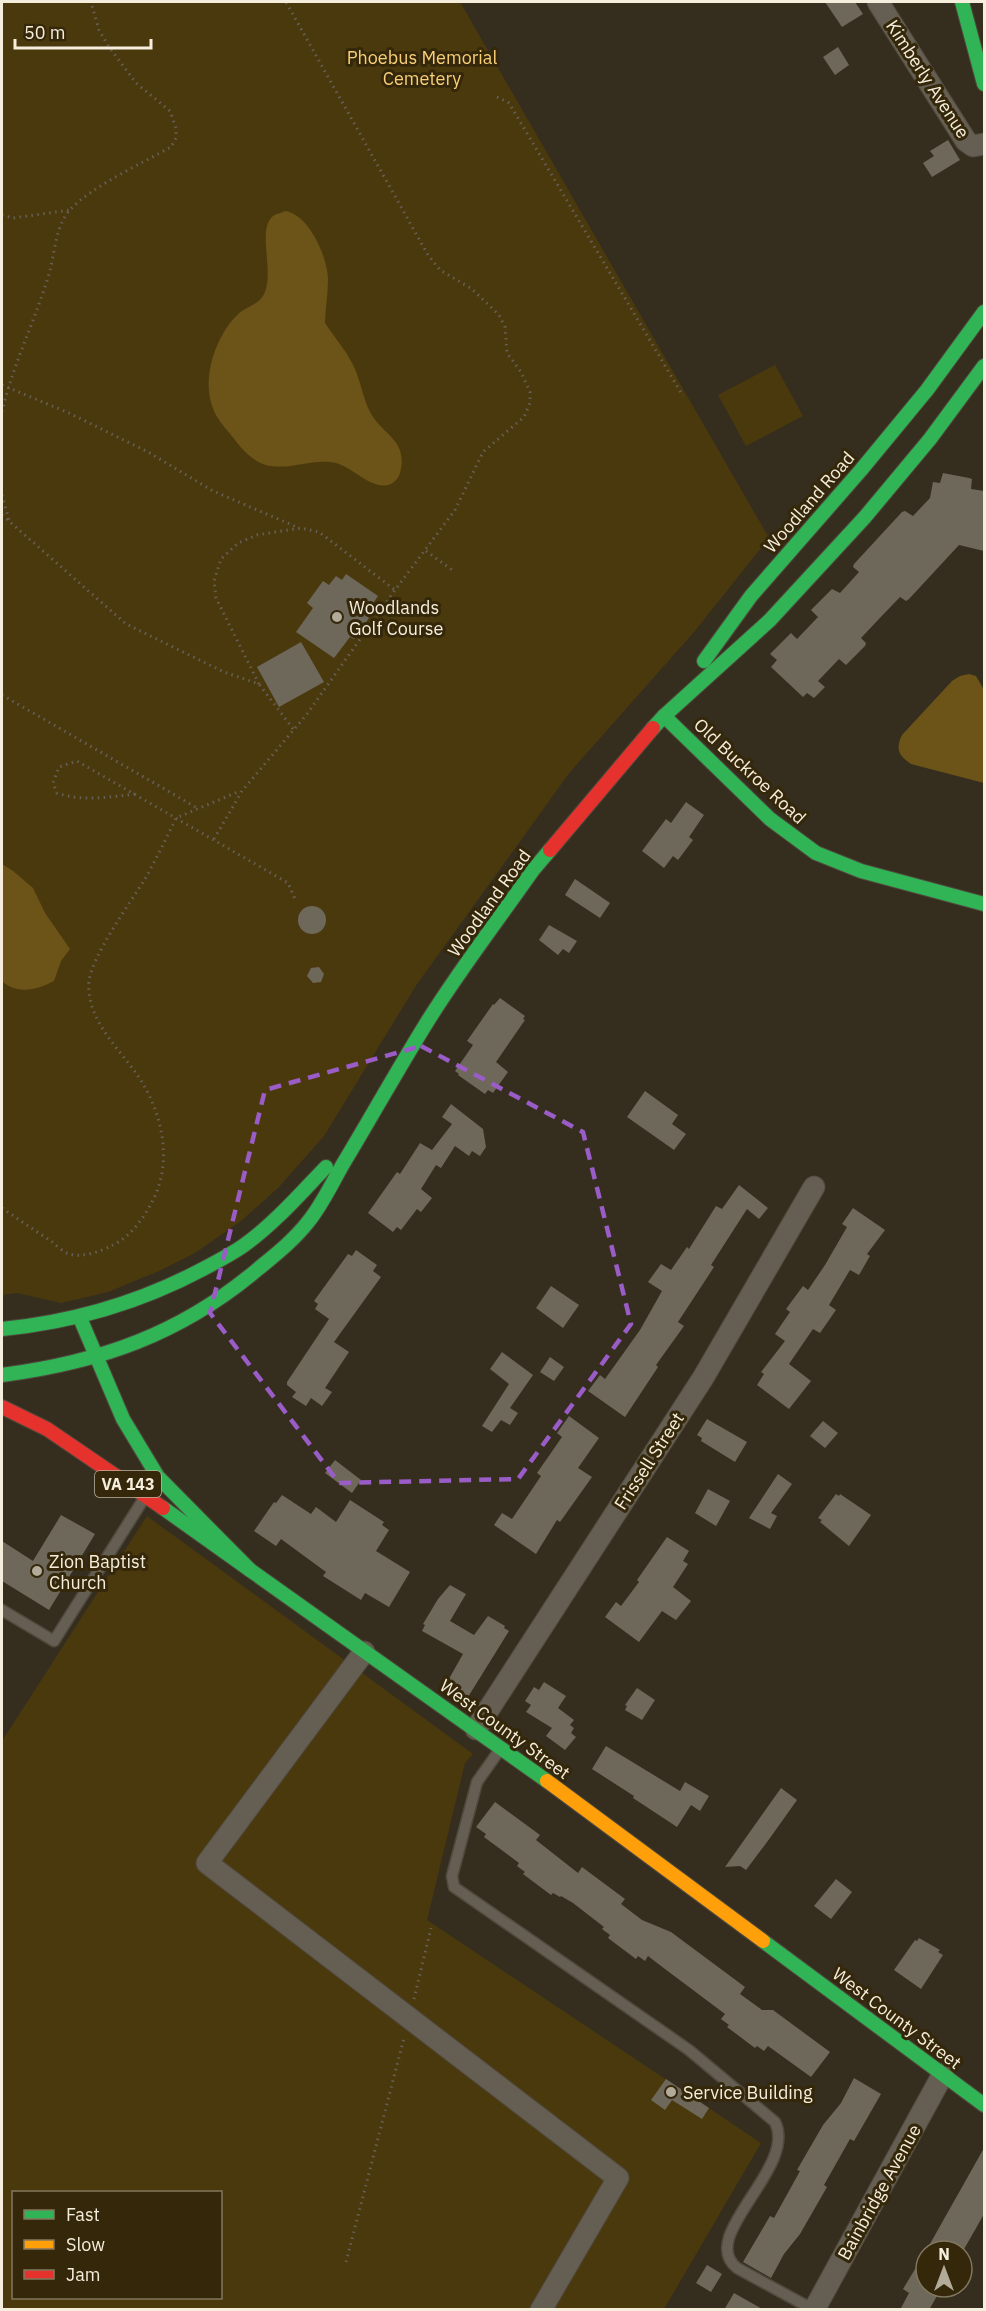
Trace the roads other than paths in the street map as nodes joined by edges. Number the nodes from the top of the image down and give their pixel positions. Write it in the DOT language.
graph roads {
  1 [pos="878,2"];
  2 [pos="962,2"];
  3 [pos="984,84"];
  4 [pos="984,144"];
  5 [pos="984,312"];
  6 [pos="983,369"];
  7 [pos="664,716"];
  8 [pos="984,904"];
  9 [pos="365,1126"];
  10 [pos="814,1187"];
  11 [pos="80,1318"];
  12 [pos="2,1329"];
  13 [pos="97,1359"];
  14 [pos="2,1375"];
  15 [pos="2,1407"];
  16 [pos="159,1477"];
  17 [pos="145,1497"];
  18 [pos="250,1570"];
  19 [pos="2,1610"];
  20 [pos="364,1652"];
  21 [pos="476,1729"];
  22 [pos="501,1747"];
  23 [pos="943,2074"];
  24 [pos="984,2105"];
  25 [pos="541,2310"];
  26 [pos="814,2310"];
  1 -- 4 [label="street, Kimberly Avenue"];
  2 -- 3 [label="main road"];
  5 -- 7 [label="main road, Woodland Road"];
  6 -- 7 [label="main road, Woodland Road"];
  7 -- 8 [label="main road, Old Buckroe Road"];
  7 -- 9 [label="main road, Woodland Road"];
  9 -- 11 [label="main road, Woodland Road"];
  9 -- 13 [label="main road, Woodland Road"];
  10 -- 21 [label="street, Frissell Street"];
  11 -- 12 [label="main road, Woodland Road"];
  11 -- 13 [label="main road, West County Street / VA 143"];
  13 -- 14 [label="main road, Woodland Road"];
  13 -- 16 [label="main road, West County Street / VA 143"];
  15 -- 17 [label="main road, VA 143"];
  16 -- 17 [label="lane"];
  16 -- 18 [label="main road, West County Street / VA 143"];
  17 -- 18 [label="main road, VA 143"];
  17 -- 19 [label="lane"];
  18 -- 20 [label="main road, West County Street / VA 143"];
  20 -- 21 [label="main road, West County Street / VA 143"];
  20 -- 25 [label="street"];
  21 -- 22 [label="main road, West County Street / VA 143"];
  22 -- 23 [label="main road, West County Street / VA 143"];
  22 -- 26 [label="lane"];
  23 -- 24 [label="main road, West County Street / VA 143"];
  23 -- 26 [label="street, Bainbridge Avenue"];
}
